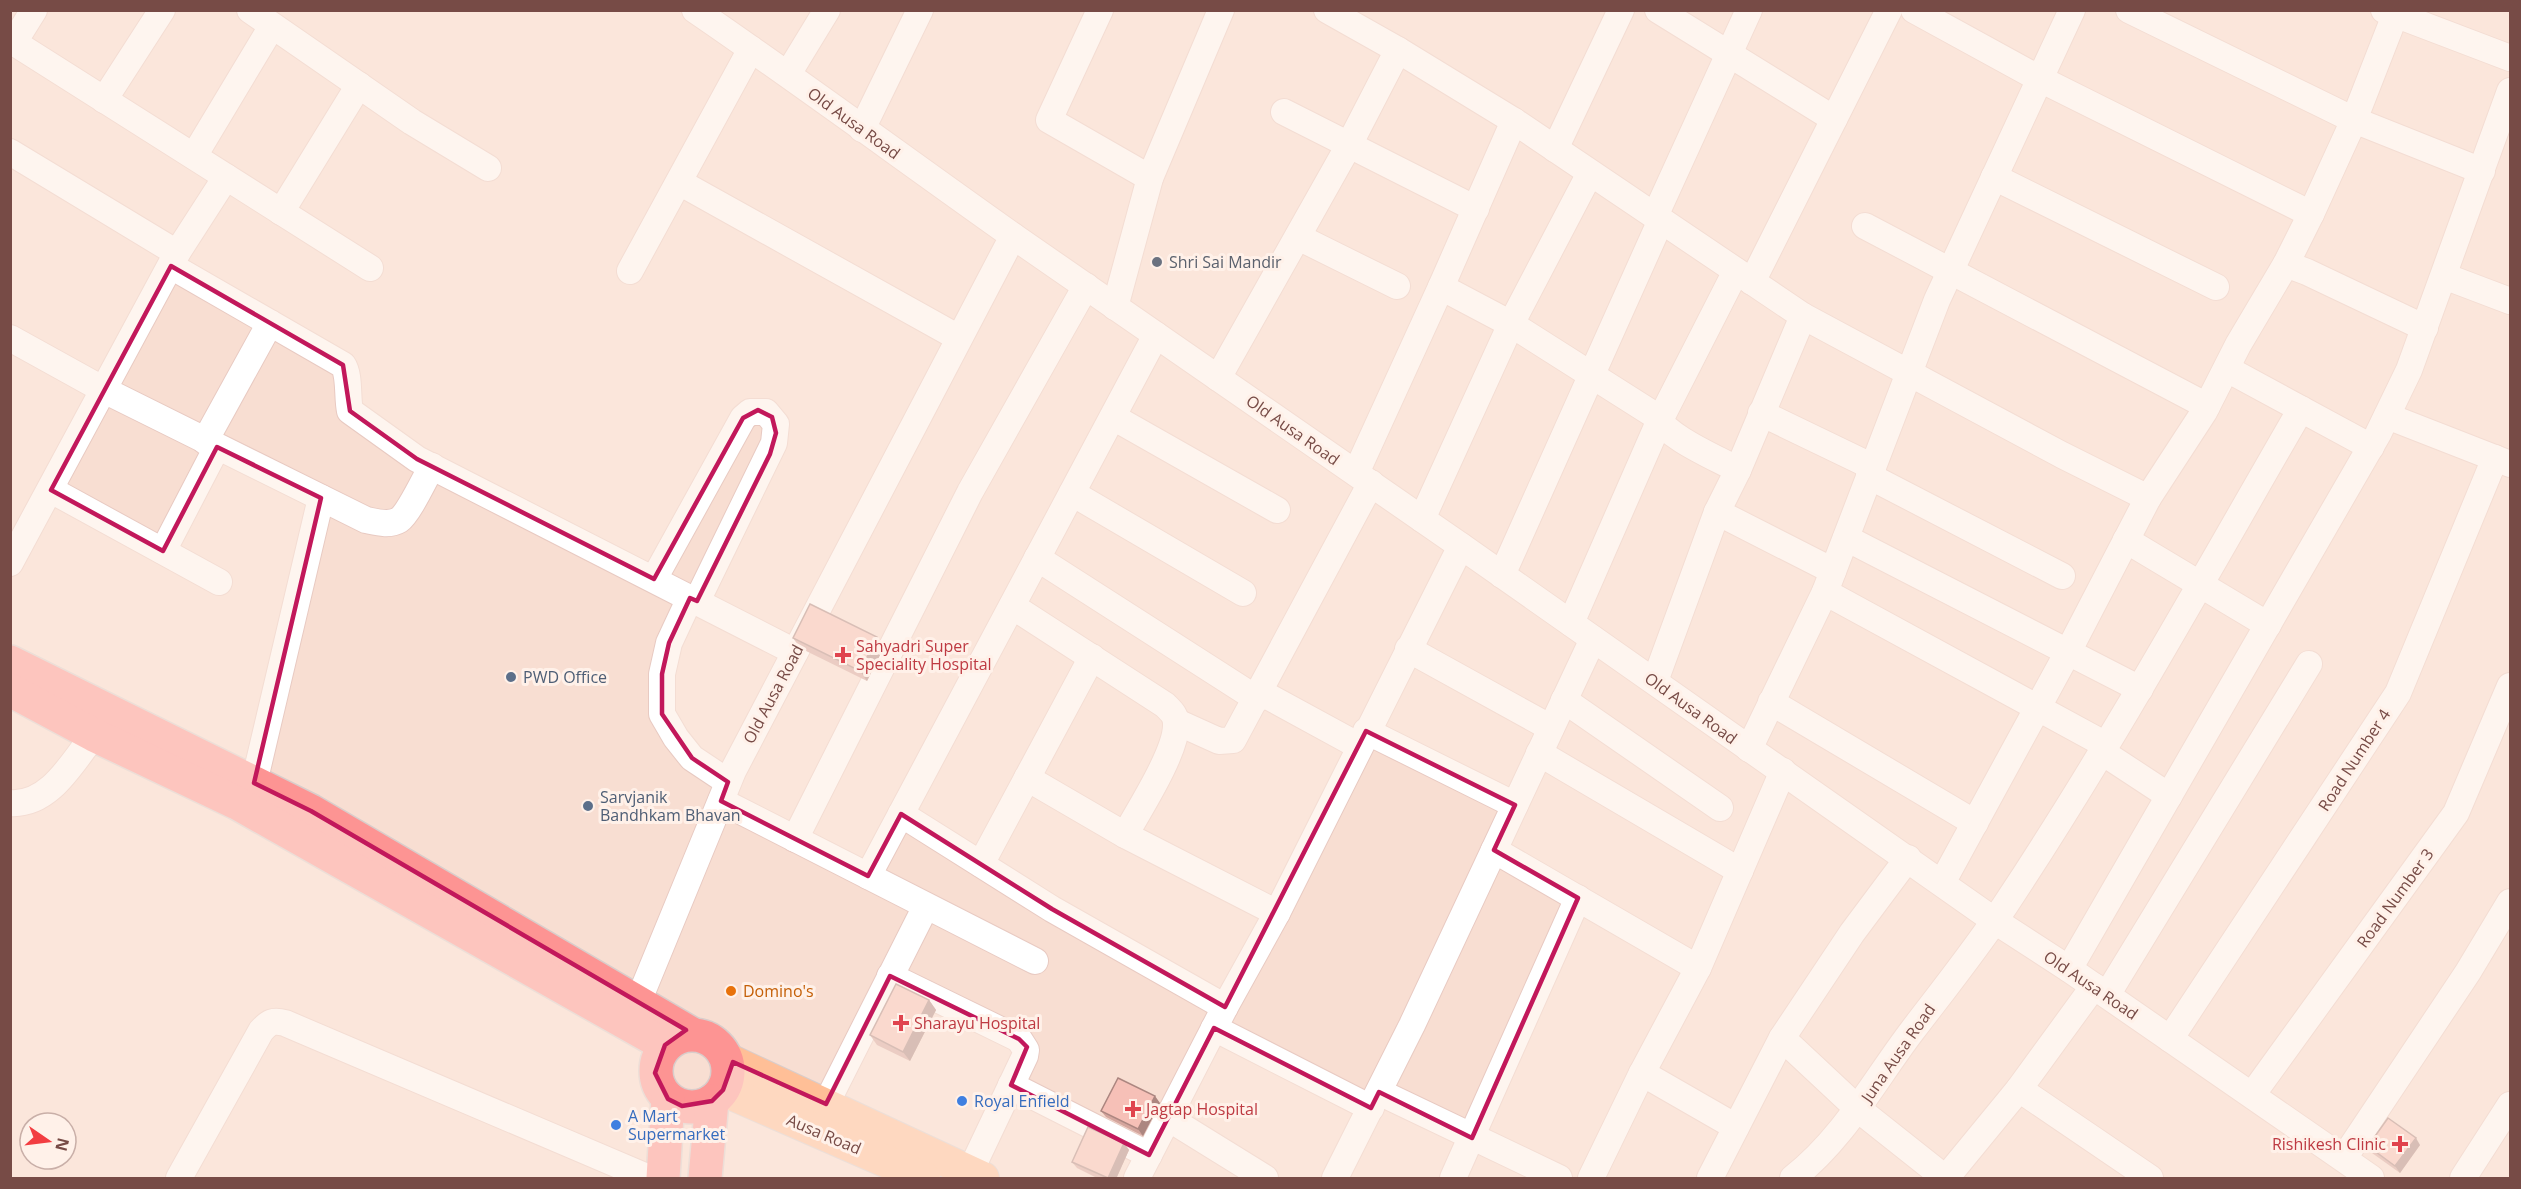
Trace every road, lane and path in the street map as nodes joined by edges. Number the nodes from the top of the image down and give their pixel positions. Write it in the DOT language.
graph roads {
  1 [pos="34,10"];
  2 [pos="162,10"];
  3 [pos="250,10"];
  4 [pos="696,10"];
  5 [pos="827,10"];
  6 [pos="920,10"];
  7 [pos="1100,10"];
  8 [pos="1221,10"];
  9 [pos="1328,10"];
  10 [pos="1621,10"];
  11 [pos="1658,10"];
  12 [pos="1749,10"];
  13 [pos="1889,10"];
  14 [pos="1914,10"];
  15 [pos="2072,10"];
  16 [pos="2129,10"];
  17 [pos="2392,12"];
  18 [pos="272,26"];
  19 [pos="12,41"];
  20 [pos="751,49"];
  21 [pos="1398,50"];
  22 [pos="1729,54"];
  23 [pos="2511,58"];
  24 [pos="788,74"];
  25 [pos="2040,79"];
  26 [pos="359,85"];
  27 [pos="2510,95"];
  28 [pos="104,100"];
  29 [pos="1284,112"];
  30 [pos="1834,119"];
  31 [pos="2354,120"];
  32 [pos="1514,121"];
  33 [pos="862,129"];
  34 [pos="1349,145"];
  35 [pos="1556,149"];
  36 [pos="10,152"];
  37 [pos="194,156"];
  38 [pos="488,168"];
  39 [pos="2482,171"];
  40 [pos="1590,173"];
  41 [pos="226,177"];
  42 [pos="1994,177"];
  43 [pos="1150,178"];
  44 [pos="679,182"];
  45 [pos="1476,209"];
  46 [pos="281,212"];
  47 [pos="2311,214"];
  48 [pos="1658,218"];
  49 [pos="1865,226"];
  50 [pos="1013,236"];
  51 [pos="1298,237"];
  52 [pos="174,259"];
  53 [pos="2286,264"];
  54 [pos="370,268"];
  55 [pos="630,271"];
  56 [pos="1950,271"];
  57 [pos="2444,276"];
  58 [pos="1744,277"];
  59 [pos="1086,286"];
  60 [pos="1397,286"];
  61 [pos="1441,287"];
  62 [pos="2216,287"];
  63 [pos="2511,301"];
  64 [pos="1115,307"];
  65 [pos="1803,316"];
  66 [pos="270,323"];
  67 [pos="1511,324"];
  68 [pos="2425,328"];
  69 [pos="1156,335"];
  70 [pos="10,338"];
  71 [pos="959,338"];
  72 [pos="2227,369"];
  73 [pos="1910,371"];
  74 [pos="1593,376"];
  75 [pos="1218,378"];
  76 [pos="104,390"];
  77 [pos="2207,406"];
  78 [pos="2301,409"];
  79 [pos="1761,413"];
  80 [pos="2387,416"];
  81 [pos="1113,417"];
  82 [pos="1659,422"];
  83 [pos="211,444"];
  84 [pos="2371,447"];
  85 [pos="2503,461"];
  86 [pos="432,466"];
  87 [pos="1738,470"];
  88 [pos="1871,471"];
  89 [pos="1363,478"];
  90 [pos="51,490"];
  91 [pos="1072,493"];
  92 [pos="321,498"];
  93 [pos="2148,498"];
  94 [pos="1276,510"];
  95 [pos="1717,512"];
  96 [pos="1422,519"];
  97 [pos="1846,538"];
  98 [pos="2126,540"];
  99 [pos="1461,546"];
  100 [pos="163,550"];
  101 [pos="1037,558"];
  102 [pos="10,563"];
  103 [pos="1502,575"];
  104 [pos="2062,576"];
  105 [pos="654,579"];
  106 [pos="1829,581"];
  107 [pos="219,582"];
  108 [pos="2200,584"];
  109 [pos="1243,593"];
  110 [pos="693,600"];
  111 [pos="1012,606"];
  112 [pos="1571,623"];
  113 [pos="2268,625"];
  114 [pos="1593,639"];
  115 [pos="1408,649"];
  116 [pos="795,652"];
  117 [pos="2068,652"];
  118 [pos="1092,657"];
  119 [pos="10,662"];
  120 [pos="2309,664"];
  121 [pos="1655,681"];
  122 [pos="2511,686"];
  123 [pos="2140,689"];
  124 [pos="10,690"];
  125 [pos="1258,696"];
  126 [pos="1564,700"];
  127 [pos="1771,702"];
  128 [pos="2038,708"];
  129 [pos="1177,722"];
  130 [pos="1551,728"];
  131 [pos="94,735"];
  132 [pos="1362,738"];
  133 [pos="1749,749"];
  134 [pos="2104,749"];
  135 [pos="1539,753"];
  136 [pos="1783,771"];
  137 [pos="1027,778"];
  138 [pos="254,783"];
  139 [pos="724,792"];
  140 [pos="2169,796"];
  141 [pos="10,803"];
  142 [pos="1515,805"];
  143 [pos="1720,808"];
  144 [pos="901,814"];
  145 [pos="1974,823"];
  146 [pos="1125,835"];
  147 [pos="795,839"];
  148 [pos="1494,850"];
  149 [pos="1908,858"];
  150 [pos="981,864"];
  151 [pos="1740,871"];
  152 [pos="868,876"];
  153 [pos="1942,883"];
  154 [pos="1578,898"];
  155 [pos="2511,902"];
  156 [pos="926,906"];
  157 [pos="1277,913"];
  158 [pos="1995,921"];
  159 [pos="1035,961"];
  160 [pos="1698,968"];
  161 [pos="2069,969"];
  162 [pos="890,976"];
  163 [pos="2100,991"];
  164 [pos="638,1002"];
  165 [pos="1219,1018"];
  166 [pos="1782,1038"];
  167 [pos="679,1039"];
  168 [pos="2170,1039"];
  169 [pos="1642,1073"];
  170 [pos="720,1083"];
  171 [pos="1011,1085"];
  172 [pos="2019,1089"];
  173 [pos="2252,1095"];
  174 [pos="668,1099"];
  175 [pos="1375,1100"];
  176 [pos="826,1104"];
  177 [pos="2511,1105"];
  178 [pos="1858,1109"];
  179 [pos="1168,1118"];
  180 [pos="1736,1127"];
  181 [pos="1472,1138"];
  182 [pos="1149,1155"];
  183 [pos="2356,1171"];
  184 [pos="976,1175"];
  185 [pos="1945,1178"];
  186 [pos="179,1179"];
  187 [pos="649,1179"];
  188 [pos="663,1179"];
  189 [pos="705,1179"];
  190 [pos="924,1179"];
  191 [pos="1137,1179"];
  192 [pos="1265,1179"];
  193 [pos="1335,1179"];
  194 [pos="1454,1179"];
  195 [pos="1559,1179"];
  196 [pos="1591,1179"];
  197 [pos="1710,1179"];
  198 [pos="1793,1179"];
  199 [pos="2150,1179"];
  200 [pos="2463,1179"];
  1 -- 19 [label="street"];
  2 -- 28 [label="street"];
  3 -- 18 [label="street"];
  4 -- 20 [label="street, Old Ausa Road"];
  5 -- 24 [label="street"];
  6 -- 33 [label="street"];
  7 -- 43 [label="street"];
  8 -- 43 [label="street"];
  9 -- 21 [label="street"];
  10 -- 35 [label="street"];
  11 -- 22 [label="street"];
  12 -- 22 [label="street"];
  13 -- 30 [label="street"];
  14 -- 25 [label="street"];
  15 -- 25 [label="street"];
  16 -- 31 [label="street"];
  17 -- 23 [label="street"];
  17 -- 31 [label="street"];
  18 -- 26 [label="street"];
  18 -- 37 [label="street"];
  19 -- 28 [label="street"];
  20 -- 24 [label="street, Old Ausa Road"];
  20 -- 44 [label="street"];
  21 -- 32 [label="street"];
  21 -- 34 [label="street"];
  22 -- 30 [label="street"];
  22 -- 48 [label="street"];
  24 -- 33 [label="street, Old Ausa Road"];
  25 -- 42 [label="street"];
  25 -- 47 [label="street"];
  26 -- 38 [label="street"];
  26 -- 46 [label="street"];
  27 -- 39 [label="street"];
  28 -- 37 [label="street"];
  29 -- 34 [label="street"];
  30 -- 58 [label="street"];
  31 -- 39 [label="street"];
  31 -- 47 [label="street"];
  32 -- 35 [label="street"];
  32 -- 45 [label="street"];
  33 -- 50 [label="street, Old Ausa Road"];
  34 -- 45 [label="street"];
  34 -- 51 [label="street"];
  35 -- 40 [label="street"];
  36 -- 52 [label="street"];
  37 -- 41 [label="street"];
  39 -- 57 [label="street"];
  40 -- 48 [label="street"];
  40 -- 67 [label="street"];
  41 -- 46 [label="street"];
  41 -- 52 [label="street"];
  42 -- 56 [label="street"];
  42 -- 62 [label="street"];
  43 -- 64 [label="street"];
  44 -- 55 [label="street"];
  44 -- 71 [label="street"];
  45 -- 61 [label="street"];
  46 -- 54 [label="street"];
  47 -- 53 [label="street"];
  48 -- 58 [label="street"];
  48 -- 74 [label="street"];
  49 -- 56 [label="street"];
  50 -- 59 [label="street, Old Ausa Road"];
  50 -- 71 [label="street, Old Ausa Road"];
  51 -- 60 [label="street"];
  51 -- 75 [label="street"];
  52 -- 66 [label="street"];
  52 -- 76 [label="street"];
  53 -- 68 [label="street"];
  53 -- 72 [label="street"];
  56 -- 73 [label="street"];
  56 -- 77 [label="street"];
  57 -- 63 [label="street"];
  57 -- 68 [label="street"];
  58 -- 65 [label="street"];
  58 -- 82 [label="street"];
  59 -- 64 [label="street, Old Ausa Road"];
  59 -- 147 [label="street"];
  61 -- 67 [label="street"];
  61 -- 89 [label="street"];
  64 -- 69 [label="street, Old Ausa Road"];
  65 -- 73 [label="street"];
  65 -- 79 [label="street"];
  66 -- 83 [label="street"];
  66 -- 86 [label="street"];
  67 -- 74 [label="street"];
  67 -- 96 [label="street"];
  68 -- 80 [label="street"];
  69 -- 75 [label="street, Old Ausa Road"];
  69 -- 81 [label="street"];
  70 -- 76 [label="street"];
  71 -- 116 [label="street, Old Ausa Road"];
  72 -- 77 [label="street"];
  72 -- 78 [label="street"];
  73 -- 88 [label="street"];
  73 -- 93 [label="street"];
  74 -- 82 [label="street"];
  74 -- 103 [label="street"];
  75 -- 89 [label="street, Old Ausa Road"];
  76 -- 83 [label="street"];
  76 -- 90 [label="street"];
  77 -- 93 [label="street"];
  78 -- 84 [label="street"];
  78 -- 108 [label="street, Juna Ausa Road"];
  79 -- 87 [label="street"];
  79 -- 88 [label="street"];
  80 -- 84 [label="street"];
  80 -- 85 [label="street"];
  81 -- 91 [label="street"];
  81 -- 94 [label="street"];
  82 -- 87 [label="street"];
  82 -- 112 [label="street"];
  83 -- 92 [label="street"];
  83 -- 100 [label="street"];
  84 -- 113 [label="street"];
  85 -- 168 [label="street, Road Number 4"];
  86 -- 92 [label="street"];
  86 -- 105 [label="street"];
  87 -- 95 [label="street"];
  88 -- 97 [label="street"];
  88 -- 104 [label="street"];
  89 -- 96 [label="street, Old Ausa Road"];
  89 -- 125 [label="street"];
  90 -- 100 [label="street"];
  90 -- 102 [label="street"];
  91 -- 101 [label="street"];
  91 -- 109 [label="street"];
  92 -- 138 [label="street"];
  93 -- 98 [label="street"];
  95 -- 106 [label="street"];
  95 -- 121 [label="street"];
  96 -- 99 [label="street, Old Ausa Road"];
  97 -- 106 [label="street"];
  97 -- 117 [label="street"];
  98 -- 108 [label="street"];
  98 -- 117 [label="street"];
  99 -- 103 [label="street, Old Ausa Road"];
  99 -- 115 [label="street"];
  100 -- 107 [label="street"];
  101 -- 111 [label="street"];
  101 -- 125 [label="street"];
  103 -- 112 [label="street, Old Ausa Road"];
  105 -- 110 [label="street"];
  105 -- 110 [label="street"];
  106 -- 127 [label="street"];
  106 -- 128 [label="street"];
  108 -- 113 [label="street"];
  108 -- 123 [label="street, Juna Ausa Road"];
  110 -- 116 [label="street"];
  110 -- 139 [label="street"];
  111 -- 118 [label="street"];
  111 -- 144 [label="street"];
  112 -- 114 [label="street, Old Ausa Road"];
  113 -- 140 [label="street"];
  114 -- 121 [label="street, Old Ausa Road"];
  114 -- 126 [label="street"];
  115 -- 130 [label="street"];
  115 -- 132 [label="street"];
  116 -- 139 [label="street, Old Ausa Road"];
  117 -- 123 [label="street"];
  117 -- 128 [label="street"];
  118 -- 129 [label="street"];
  118 -- 137 [label="street"];
  119 -- 138 [label="highway"];
  120 -- 163 [label="street"];
  121 -- 133 [label="street, Old Ausa Road"];
  122 -- 173 [label="street, Road Number 3"];
  123 -- 134 [label="street, Juna Ausa Road"];
  124 -- 131 [label="highway"];
  125 -- 129 [label="street"];
  125 -- 132 [label="street"];
  126 -- 130 [label="street"];
  126 -- 143 [label="street"];
  127 -- 133 [label="street"];
  127 -- 145 [label="street"];
  128 -- 134 [label="street"];
  128 -- 145 [label="street"];
  129 -- 146 [label="street"];
  130 -- 135 [label="street"];
  131 -- 141 [label="street"];
  131 -- 167 [label="highway"];
  132 -- 142 [label="street"];
  132 -- 157 [label="street"];
  133 -- 136 [label="street, Old Ausa Road"];
  134 -- 140 [label="street"];
  134 -- 158 [label="street, Juna Ausa Road"];
  135 -- 142 [label="street"];
  135 -- 151 [label="street"];
  136 -- 149 [label="street, Old Ausa Road"];
  136 -- 151 [label="street"];
  137 -- 146 [label="street"];
  137 -- 150 [label="street"];
  138 -- 164 [label="highway"];
  139 -- 147 [label="street"];
  139 -- 164 [label="street, Old Ausa Road"];
  140 -- 161 [label="street"];
  142 -- 148 [label="street"];
  144 -- 150 [label="street"];
  144 -- 152 [label="street"];
  145 -- 153 [label="street"];
  146 -- 157 [label="street"];
  147 -- 152 [label="street"];
  148 -- 154 [label="street"];
  148 -- 175 [label="street"];
  149 -- 153 [label="street, Old Ausa Road"];
  149 -- 166 [label="street"];
  150 -- 165 [label="street"];
  151 -- 160 [label="street"];
  152 -- 156 [label="street"];
  153 -- 158 [label="street, Old Ausa Road"];
  154 -- 160 [label="street"];
  154 -- 181 [label="street"];
  155 -- 183 [label="street"];
  156 -- 159 [label="street"];
  156 -- 162 [label="street"];
  157 -- 165 [label="street"];
  158 -- 161 [label="street, Old Ausa Road"];
  158 -- 178 [label="street, Juna Ausa Road"];
  160 -- 169 [label="street"];
  161 -- 163 [label="street, Old Ausa Road"];
  162 -- 171 [label="street"];
  162 -- 176 [label="street"];
  163 -- 168 [label="street, Old Ausa Road"];
  163 -- 172 [label="street"];
  164 -- 167 [label="highway"];
  165 -- 175 [label="street"];
  165 -- 179 [label="street"];
  166 -- 178 [label="street"];
  166 -- 180 [label="street"];
  167 -- 170 [label="highway, Ausa Road"];
  167 -- 174 [label="highway"];
  168 -- 173 [label="street, Old Ausa Road"];
  169 -- 180 [label="street"];
  169 -- 196 [label="street"];
  170 -- 174 [label="highway"];
  170 -- 176 [label="main road"];
  170 -- 189 [label="highway"];
  170 -- 190 [label="main road, Ausa Road"];
  171 -- 182 [label="street"];
  171 -- 184 [label="street"];
  172 -- 185 [label="street"];
  172 -- 199 [label="street"];
  173 -- 183 [label="street, Old Ausa Road"];
  174 -- 188 [label="highway"];
  175 -- 181 [label="street"];
  175 -- 193 [label="street"];
  176 -- 184 [label="main road"];
  177 -- 200 [label="street"];
  178 -- 185 [label="street"];
  178 -- 198 [label="street, Juna Ausa Road"];
  179 -- 182 [label="street"];
  179 -- 192 [label="street"];
  180 -- 197 [label="street"];
  181 -- 194 [label="street"];
  181 -- 195 [label="street"];
  182 -- 191 [label="street"];
  186 -- 187 [label="street"];
}
